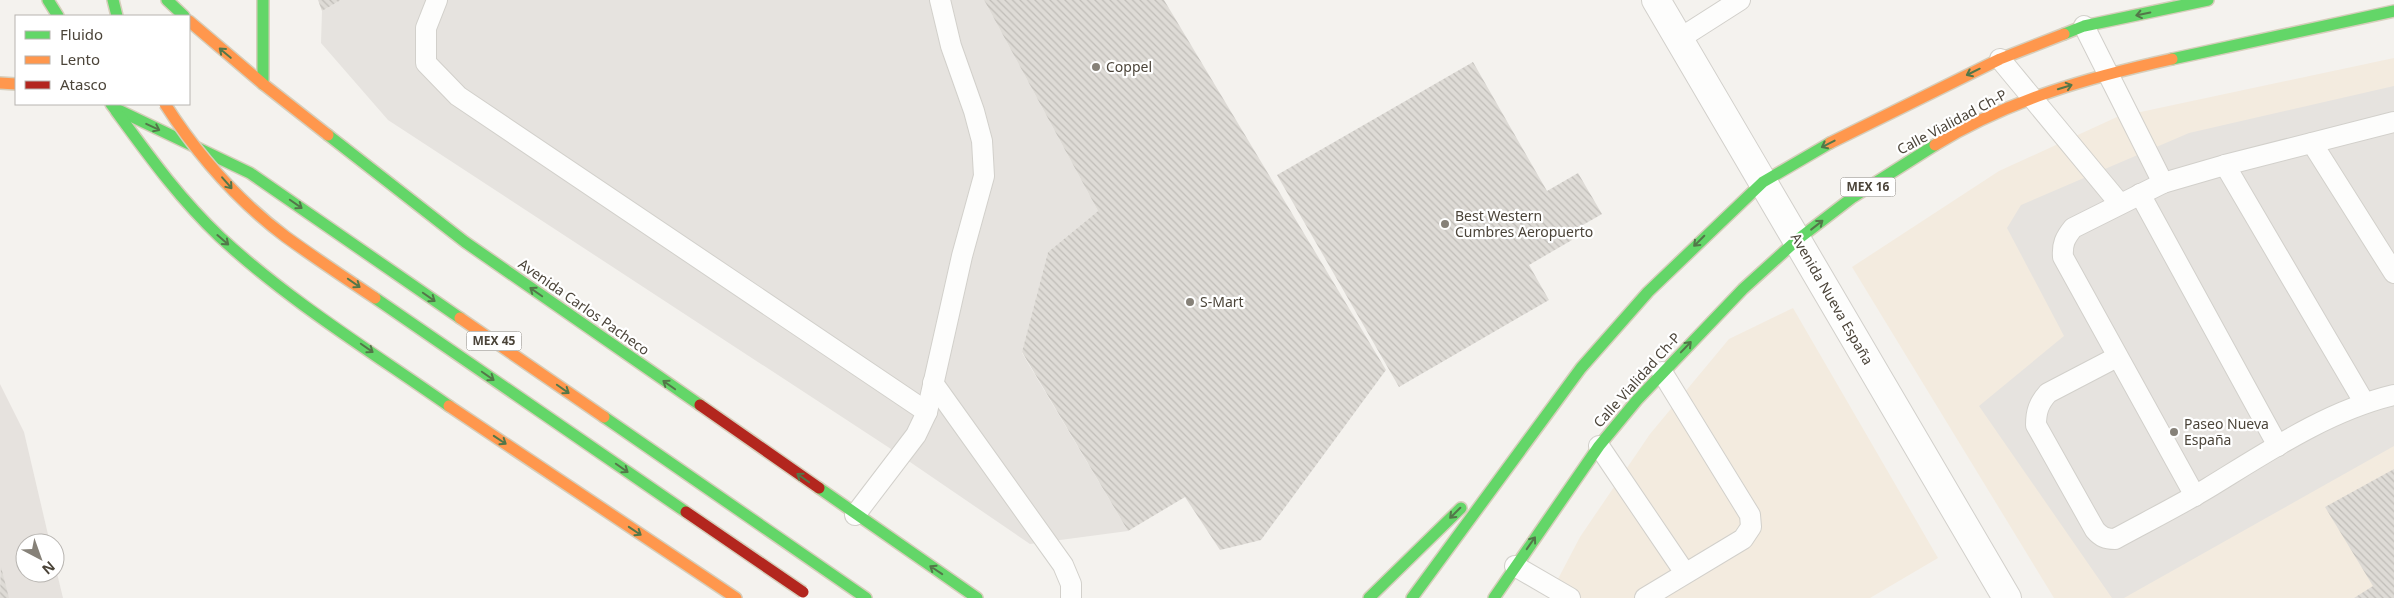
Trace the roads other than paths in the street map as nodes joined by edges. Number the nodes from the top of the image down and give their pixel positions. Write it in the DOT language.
graph roads {
  1 [pos="113,0"];
  2 [pos="167,0"];
  3 [pos="263,0"];
  4 [pos="436,0"];
  5 [pos="940,0"];
  6 [pos="1656,0"];
  7 [pos="1740,0"];
  8 [pos="2208,0"];
  9 [pos="2394,11"];
  10 [pos="117,15"];
  11 [pos="183,15"];
  12 [pos="190,22"];
  13 [pos="2084,26"];
  14 [pos="1679,39"];
  15 [pos="2000,59"];
  16 [pos="2108,74"];
  17 [pos="0,83"];
  18 [pos="15,84"];
  19 [pos="263,84"];
  20 [pos="2032,97"];
  21 [pos="166,105"];
  22 [pos="113,106"];
  23 [pos="2394,122"];
  24 [pos="2312,142"];
  25 [pos="2225,165"];
  26 [pos="1763,182"];
  27 [pos="2163,183"];
  28 [pos="2140,194"];
  29 [pos="2120,204"];
  30 [pos="1798,240"];
  31 [pos="2394,273"];
  32 [pos="2117,357"];
  33 [pos="1662,372"];
  34 [pos="933,383"];
  35 [pos="2394,394"];
  36 [pos="2364,402"];
  37 [pos="927,412"];
  38 [pos="1600,446"];
  39 [pos="2278,446"];
  40 [pos="1515,455"];
  41 [pos="2195,496"];
  42 [pos="855,515"];
  43 [pos="1515,566"];
  44 [pos="1685,573"];
  45 [pos="807,595"];
  46 [pos="736,598"];
  47 [pos="866,598"];
  48 [pos="977,598"];
  49 [pos="1071,598"];
  50 [pos="1370,598"];
  51 [pos="1412,598"];
  52 [pos="1494,598"];
  53 [pos="1570,598"];
  54 [pos="1644,598"];
  55 [pos="2007,598"];
  1 -- 10 [label="main road"];
  2 -- 11 [label="main road"];
  3 -- 19 [label="main road"];
  4 -- 37 [label="lane"];
  5 -- 34 [label="lane"];
  6 -- 14 [label="street, Avenida Nueva España"];
  7 -- 14 [label="lane"];
  8 -- 13 [label="main road, one-way"];
  9 -- 16 [label="main road, Calle Vialidad Ch-P / MEX 16"];
  19 -- 12 [label="main road, Avenida Carlos Pacheco, one-way"];
  13 -- 15 [label="main road"];
  13 -- 16 [label="lane"];
  14 -- 26 [label="street, Avenida Nueva España"];
  15 -- 20 [label="lane"];
  15 -- 26 [label="main road, one-way"];
  20 -- 16 [label="main road, Calle Vialidad Ch-P / MEX 16, one-way"];
  16 -- 27 [label="lane"];
  17 -- 18 [label="main road"];
  42 -- 19 [label="main road, Avenida Carlos Pacheco, one-way"];
  20 -- 29 [label="lane"];
  30 -- 20 [label="main road, Calle Vialidad Ch-P / MEX 16, one-way"];
  21 -- 45 [label="main road, one-way, bridge"];
  22 -- 46 [label="main road, one-way"];
  22 -- 47 [label="main road, MEX 45, one-way"];
  23 -- 24 [label="lane"];
  24 -- 25 [label="lane"];
  24 -- 31 [label="lane"];
  25 -- 27 [label="lane"];
  25 -- 36 [label="lane"];
  26 -- 30 [label="street, Avenida Nueva España"];
  26 -- 40 [label="main road, one-way"];
  27 -- 28 [label="lane"];
  28 -- 29 [label="lane"];
  28 -- 39 [label="lane"];
  29 -- 32 [label="lane"];
  33 -- 30 [label="main road, Calle Vialidad Ch-P / MEX 16, one-way"];
  30 -- 55 [label="street, Avenida Nueva España"];
  32 -- 41 [label="lane"];
  32 -- 41 [label="lane"];
  33 -- 38 [label="main road, Calle Vialidad Ch-P / MEX 16"];
  33 -- 44 [label="lane"];
  34 -- 37 [label="lane"];
  34 -- 49 [label="lane"];
  35 -- 36 [label="lane"];
  36 -- 39 [label="lane"];
  37 -- 42 [label="lane"];
  43 -- 38 [label="main road, Calle Vialidad Ch-P / MEX 16, one-way"];
  38 -- 44 [label="lane"];
  39 -- 41 [label="lane"];
  40 -- 50 [label="main road, one-way"];
  40 -- 51 [label="main road"];
  48 -- 42 [label="main road, Avenida Carlos Pacheco, one-way"];
  43 -- 52 [label="main road, Calle Vialidad Ch-P / MEX 16"];
  43 -- 53 [label="lane"];
  44 -- 54 [label="lane"];
}
